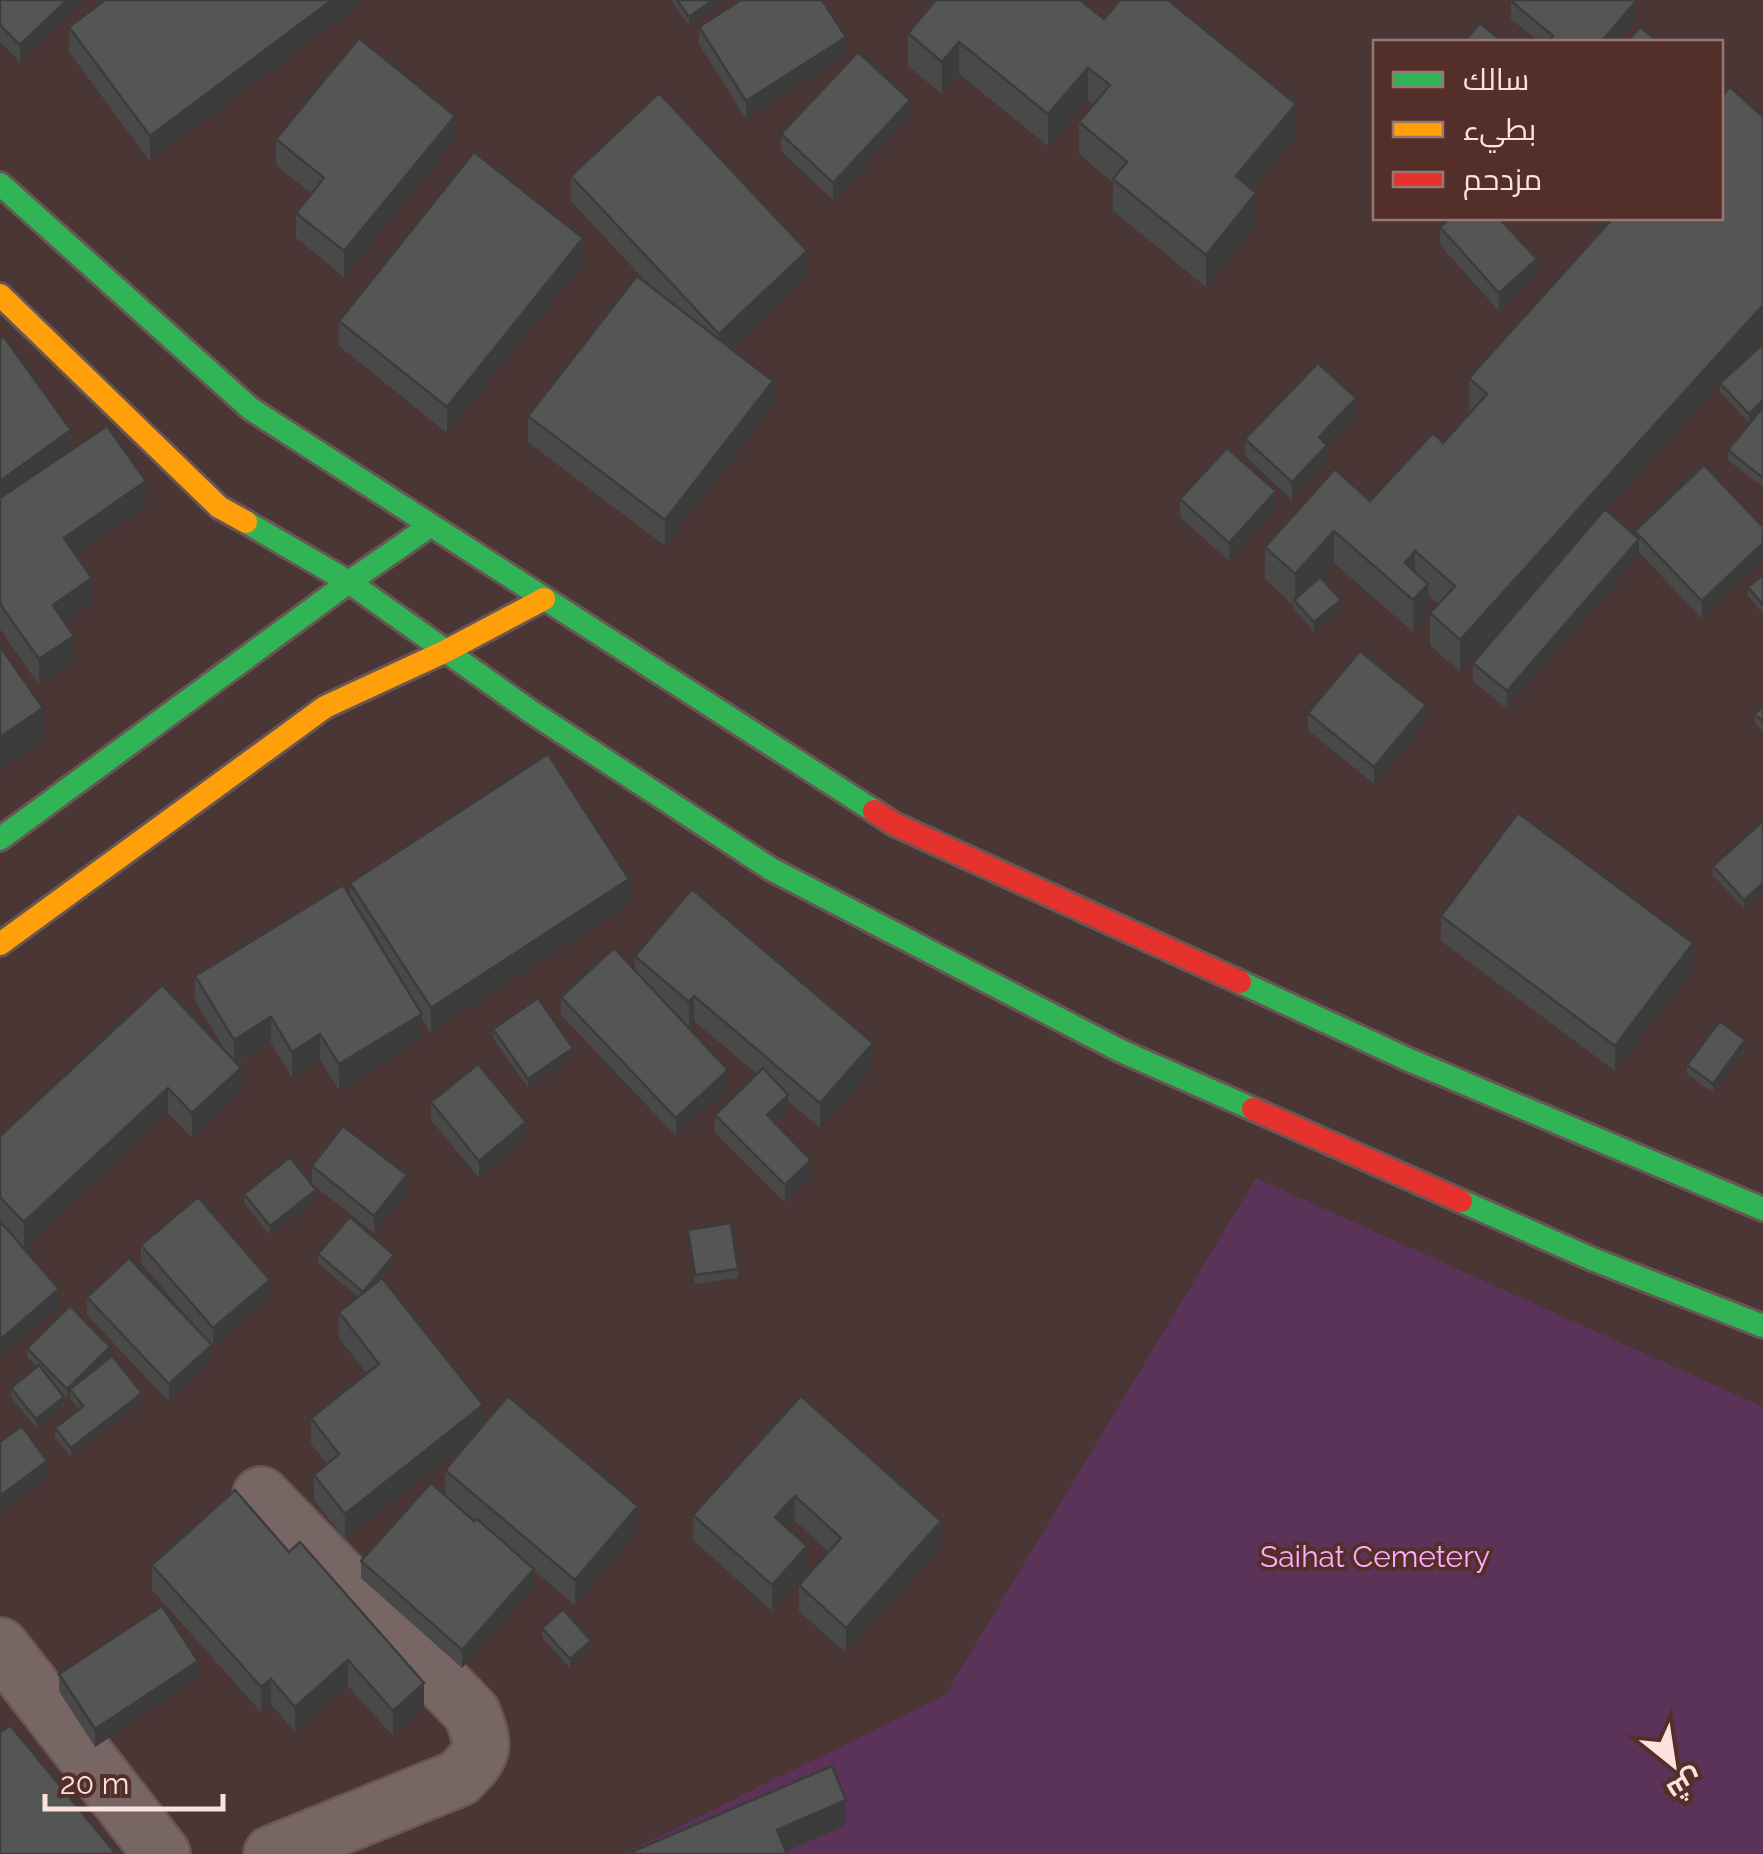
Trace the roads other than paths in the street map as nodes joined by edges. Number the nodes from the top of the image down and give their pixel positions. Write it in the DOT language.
graph roads {
  1 [pos="0,184"];
  2 [pos="0,295"];
  3 [pos="430,526"];
  4 [pos="349,582"];
  5 [pos="544,598"];
  6 [pos="446,650"];
  7 [pos="0,839"];
  8 [pos="0,944"];
  9 [pos="1763,1209"];
  10 [pos="1763,1326"];
  11 [pos="261,1495"];
  12 [pos="0,1646"];
  13 [pos="162,1854"];
  14 [pos="272,1854"];
  1 -- 3 [label="street"];
  2 -- 4 [label="street"];
  3 -- 4 [label="street"];
  3 -- 5 [label="street"];
  4 -- 6 [label="street"];
  4 -- 7 [label="street"];
  5 -- 6 [label="street"];
  5 -- 9 [label="street"];
  6 -- 8 [label="street"];
  6 -- 10 [label="street"];
  11 -- 14 [label="street"];
  12 -- 13 [label="street"];
}
